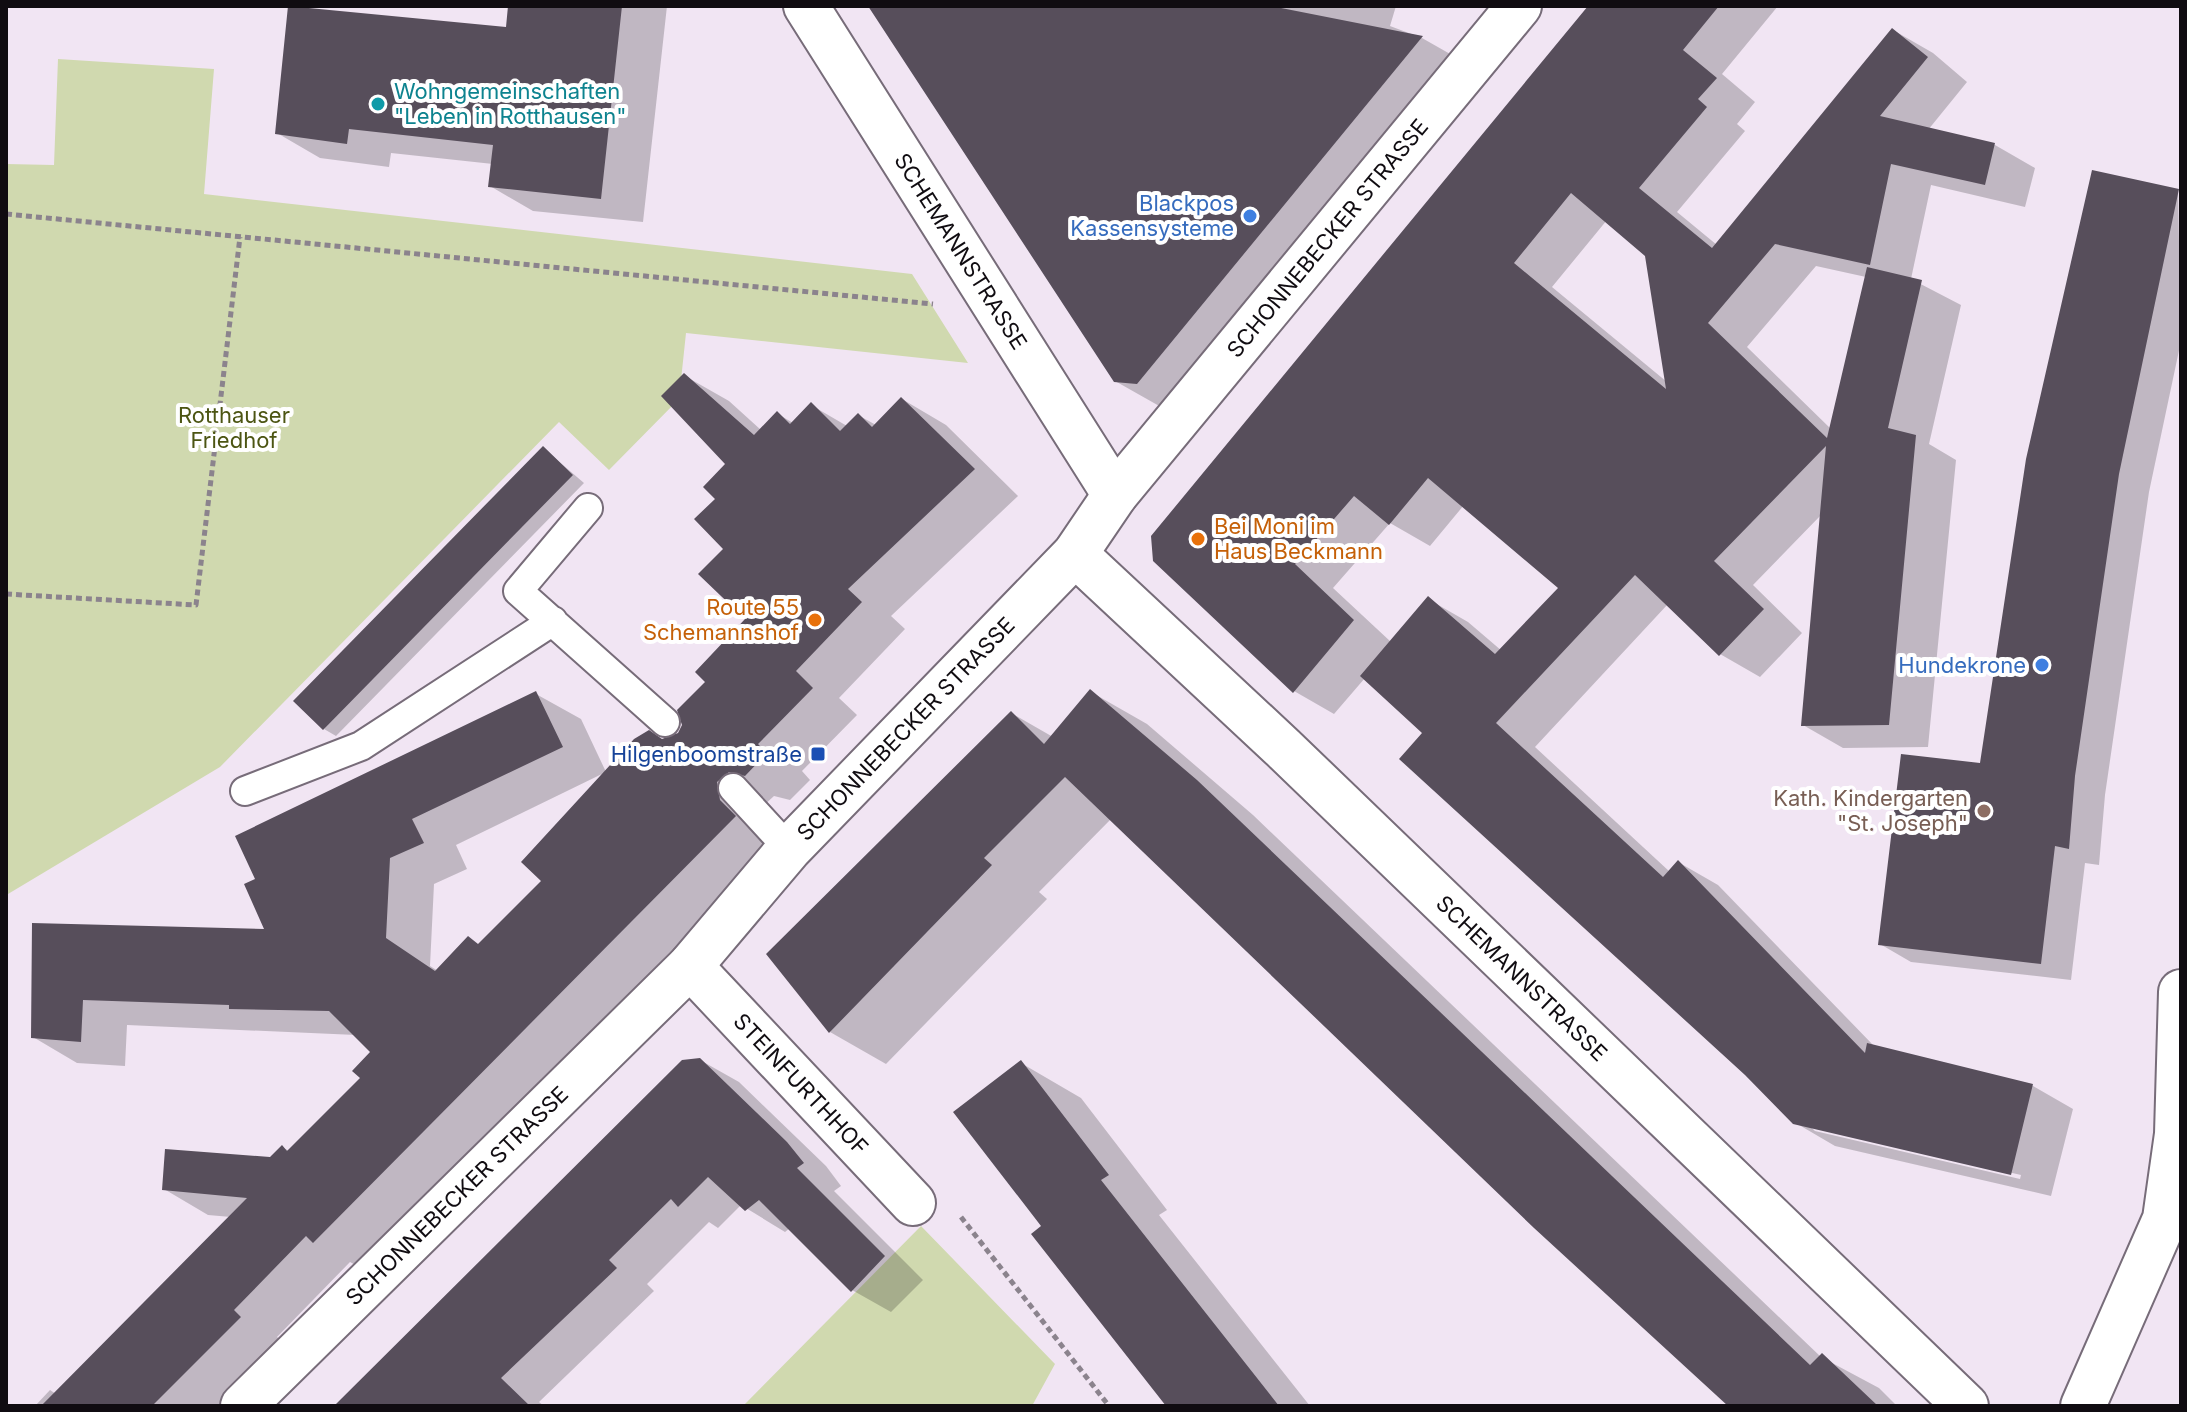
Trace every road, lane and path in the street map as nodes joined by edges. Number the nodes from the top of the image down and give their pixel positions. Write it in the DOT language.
graph roads {
  1 [pos="806,6"];
  2 [pos="1519,6"];
  3 [pos="6,214"];
  4 [pos="240,237"];
  5 [pos="994,298"];
  6 [pos="1115,495"];
  7 [pos="588,508"];
  8 [pos="1075,554"];
  9 [pos="6,594"];
  10 [pos="553,621"];
  11 [pos="665,722"];
  12 [pos="733,788"];
  13 [pos="245,791"];
  14 [pos="789,849"];
  15 [pos="690,966"];
  16 [pos="2181,992"];
  17 [pos="913,1203"];
  18 [pos="243,1406"];
  19 [pos="1109,1406"];
  20 [pos="1966,1406"];
  21 [pos="2083,1406"];
  1 -- 5 [label="street, SCHEMANNSTRASSE"];
  2 -- 6 [label="street, SCHONNEBECKER STRASSE"];
  3 -- 4 [label="path"];
  4 -- 5 [label="path"];
  4 -- 9 [label="path"];
  5 -- 6 [label="street, SCHEMANNSTRASSE"];
  6 -- 8 [label="street, SCHONNEBECKER STRASSE"];
  7 -- 10 [label="lane"];
  8 -- 14 [label="street, SCHONNEBECKER STRASSE"];
  8 -- 20 [label="street, SCHEMANNSTRASSE"];
  10 -- 11 [label="lane"];
  10 -- 13 [label="lane"];
  12 -- 14 [label="lane"];
  14 -- 15 [label="street, SCHONNEBECKER STRASSE"];
  15 -- 17 [label="street, STEINFURTHHOF"];
  15 -- 18 [label="street, SCHONNEBECKER STRASSE"];
  16 -- 21 [label="street"];
  17 -- 19 [label="path"];
}
